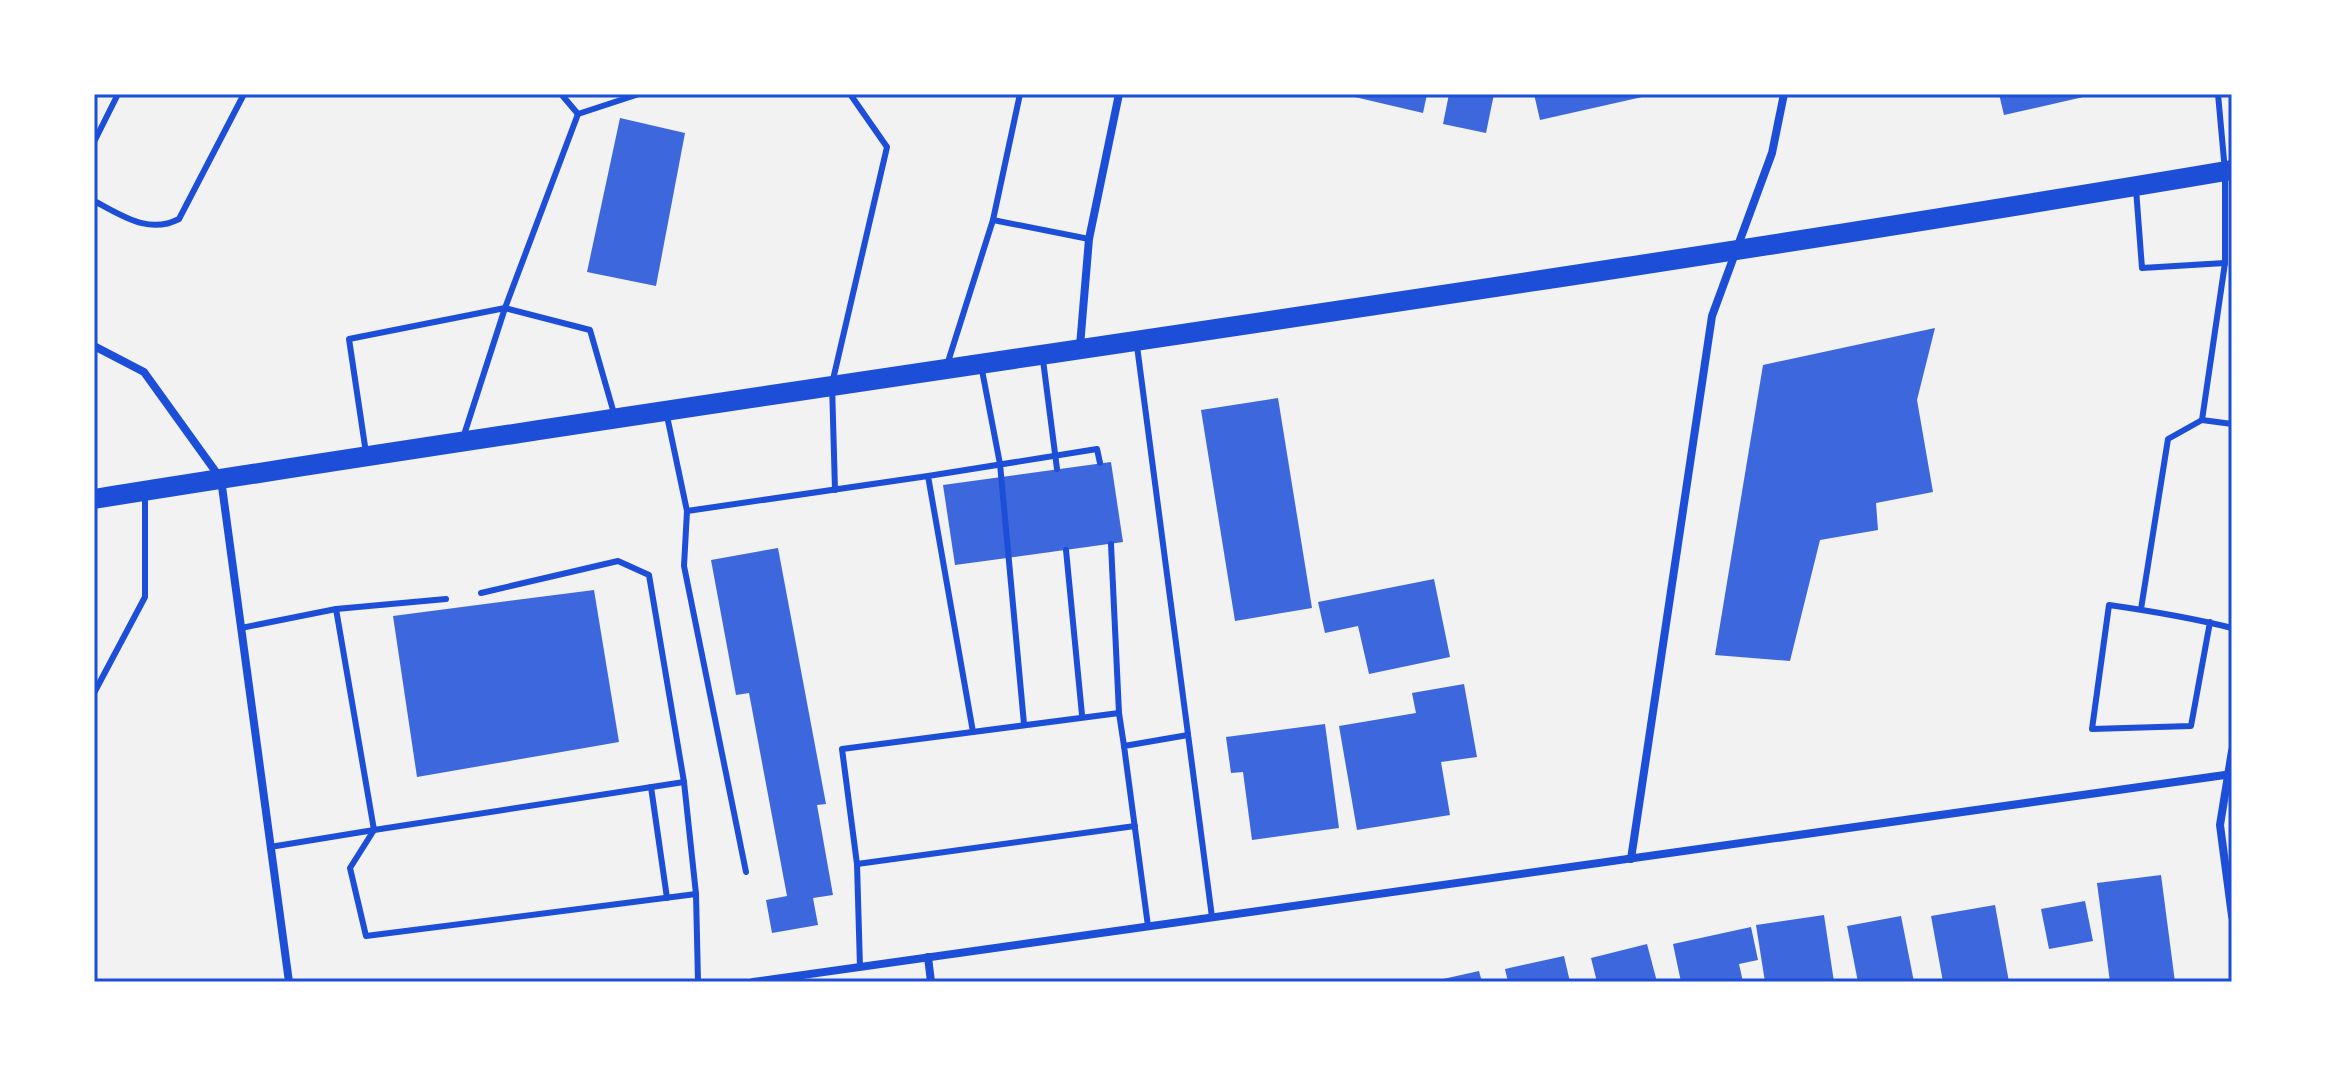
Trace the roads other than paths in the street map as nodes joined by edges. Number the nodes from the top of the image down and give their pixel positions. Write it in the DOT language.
graph roads {
  1 [pos="118,94"];
  2 [pos="244,94"];
  3 [pos="561,94"];
  4 [pos="639,94"];
  5 [pos="850,94"];
  6 [pos="1020,94"];
  7 [pos="1119,94"];
  8 [pos="1784,94"];
  9 [pos="2218,94"];
  10 [pos="578,114"];
  11 [pos="94,142"];
  12 [pos="2229,170"];
  13 [pos="2136,185"];
  14 [pos="94,201"];
  15 [pos="993,220"];
  16 [pos="1089,239"];
  17 [pos="1737,249"];
  18 [pos="2225,263"];
  19 [pos="505,308"];
  20 [pos="1136,338"];
  21 [pos="94,346"];
  22 [pos="1080,346"];
  23 [pos="1042,352"];
  24 [pos="980,362"];
  25 [pos="946,367"];
  26 [pos="832,384"];
  27 [pos="666,411"];
  28 [pos="615,418"];
  29 [pos="2202,420"];
  30 [pos="2232,424"];
  31 [pos="461,442"];
  32 [pos="1055,456"];
  33 [pos="367,457"];
  34 [pos="1100,463"];
  35 [pos="1000,464"];
  36 [pos="1057,469"];
  37 [pos="928,476"];
  38 [pos="221,479"];
  39 [pos="835,490"];
  40 [pos="145,491"];
  41 [pos="94,499"];
  42 [pos="687,511"];
  43 [pos="1111,544"];
  44 [pos="1066,550"];
  45 [pos="481,593"];
  46 [pos="446,599"];
  47 [pos="336,609"];
  48 [pos="2141,609"];
  49 [pos="2210,622"];
  50 [pos="241,628"];
  51 [pos="2232,628"];
  52 [pos="94,693"];
  53 [pos="1119,713"];
  54 [pos="1082,715"];
  55 [pos="1024,724"];
  56 [pos="973,732"];
  57 [pos="1188,735"];
  58 [pos="1124,746"];
  59 [pos="2232,751"];
  60 [pos="2230,774"];
  61 [pos="684,782"];
  62 [pos="651,787"];
  63 [pos="1135,826"];
  64 [pos="374,830"];
  65 [pos="270,847"];
  66 [pos="1631,859"];
  67 [pos="857,864"];
  68 [pos="746,872"];
  69 [pos="696,894"];
  70 [pos="667,898"];
  71 [pos="2232,916"];
  72 [pos="1212,917"];
  73 [pos="1148,926"];
  74 [pos="928,957"];
  75 [pos="860,967"];
  76 [pos="289,982"];
  77 [pos="698,982"];
  78 [pos="753,982"];
  79 [pos="931,982"];
  1 -- 11 [label="lane"];
  2 -- 14 [label="lane"];
  3 -- 10 [label="lane"];
  4 -- 10 [label="lane"];
  5 -- 26 [label="lane"];
  6 -- 15 [label="lane"];
  7 -- 16 [label="street"];
  8 -- 17 [label="street"];
  9 -- 12 [label="lane"];
  10 -- 19 [label="lane"];
  12 -- 13 [label="main road"];
  12 -- 18 [label="lane"];
  13 -- 17 [label="main road"];
  13 -- 18 [label="lane"];
  15 -- 16 [label="lane"];
  15 -- 25 [label="lane"];
  16 -- 22 [label="street"];
  17 -- 20 [label="main road"];
  17 -- 66 [label="street"];
  18 -- 29 [label="lane"];
  19 -- 28 [label="lane"];
  19 -- 31 [label="lane"];
  19 -- 33 [label="lane"];
  20 -- 22 [label="main road"];
  20 -- 57 [label="lane"];
  21 -- 38 [label="street"];
  22 -- 23 [label="main road"];
  23 -- 24 [label="main road"];
  23 -- 32 [label="lane"];
  24 -- 25 [label="main road"];
  24 -- 35 [label="lane"];
  25 -- 26 [label="main road"];
  26 -- 27 [label="main road"];
  26 -- 39 [label="lane"];
  27 -- 28 [label="main road"];
  27 -- 42 [label="lane"];
  28 -- 31 [label="main road"];
  29 -- 30 [label="lane"];
  29 -- 48 [label="lane"];
  31 -- 33 [label="main road"];
  32 -- 34 [label="lane"];
  32 -- 35 [label="lane"];
  32 -- 36 [label="lane"];
  33 -- 38 [label="main road"];
  35 -- 37 [label="lane"];
  35 -- 55 [label="lane"];
  37 -- 39 [label="lane"];
  37 -- 56 [label="lane"];
  38 -- 40 [label="main road"];
  38 -- 50 [label="street"];
  39 -- 42 [label="lane"];
  40 -- 41 [label="main road"];
  40 -- 52 [label="lane"];
  42 -- 68 [label="lane"];
  43 -- 53 [label="lane"];
  44 -- 54 [label="lane"];
  45 -- 61 [label="lane"];
  46 -- 47 [label="lane"];
  47 -- 50 [label="lane"];
  47 -- 64 [label="lane"];
  48 -- 49 [label="lane"];
  48 -- 49 [label="lane"];
  49 -- 51 [label="lane"];
  50 -- 65 [label="street"];
  53 -- 54 [label="lane"];
  53 -- 58 [label="lane"];
  54 -- 55 [label="lane"];
  55 -- 56 [label="lane"];
  56 -- 67 [label="lane"];
  57 -- 58 [label="lane"];
  57 -- 72 [label="lane"];
  58 -- 63 [label="lane"];
  59 -- 60 [label="street"];
  60 -- 66 [label="street"];
  60 -- 71 [label="street"];
  61 -- 62 [label="lane"];
  61 -- 69 [label="lane"];
  62 -- 64 [label="lane"];
  62 -- 70 [label="lane"];
  63 -- 67 [label="lane"];
  63 -- 73 [label="lane"];
  64 -- 65 [label="lane"];
  64 -- 70 [label="lane"];
  65 -- 76 [label="street"];
  66 -- 72 [label="street"];
  67 -- 75 [label="lane"];
  69 -- 70 [label="lane"];
  69 -- 77 [label="lane"];
  72 -- 73 [label="street"];
  73 -- 74 [label="street"];
  74 -- 75 [label="street"];
  74 -- 79 [label="street"];
  75 -- 78 [label="street"];
}
